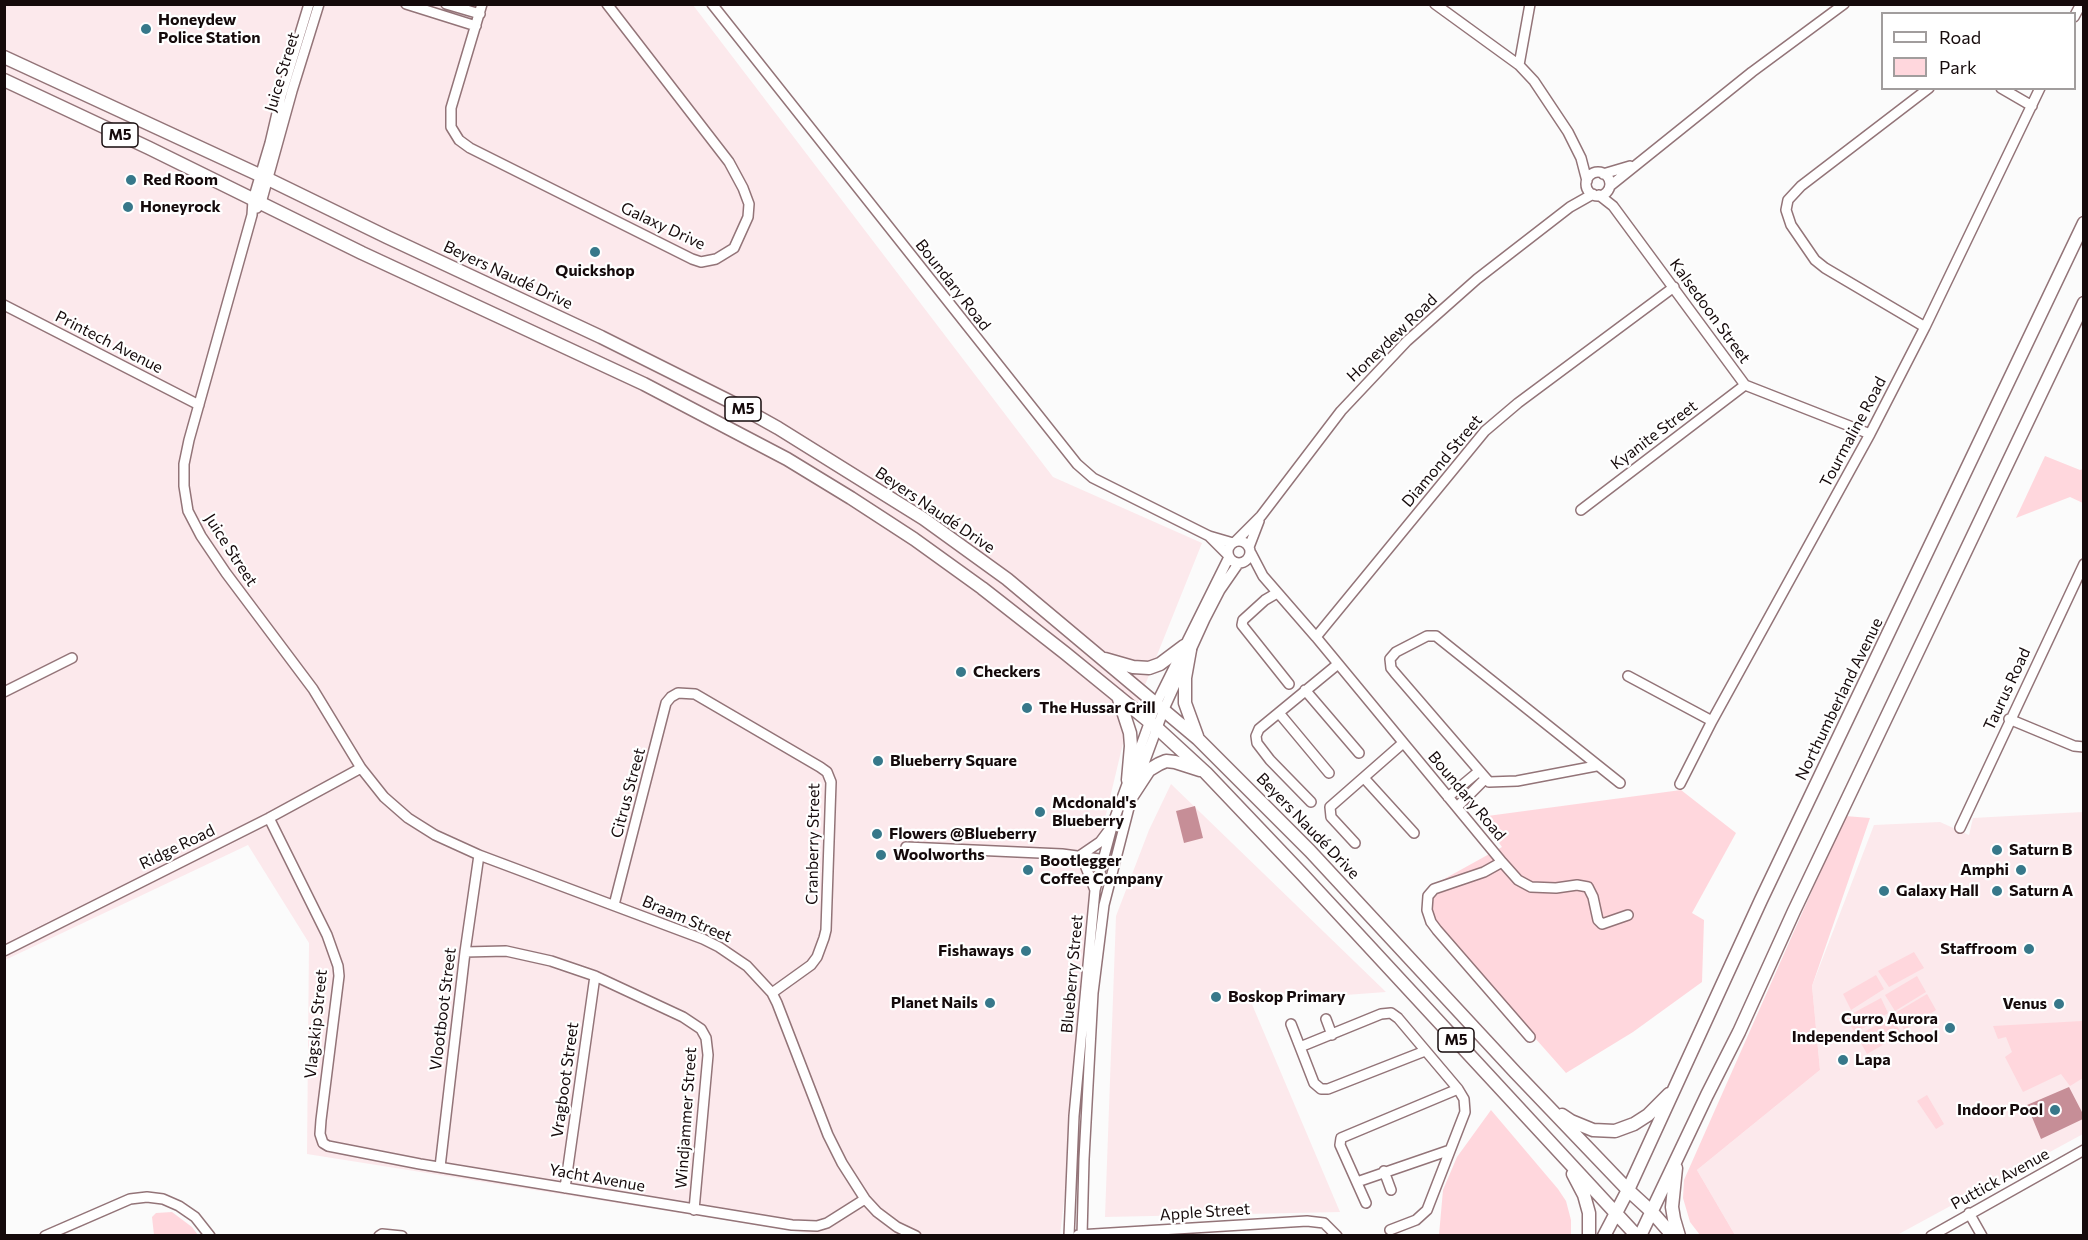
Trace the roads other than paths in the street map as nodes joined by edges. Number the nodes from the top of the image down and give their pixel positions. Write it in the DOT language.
graph roads {
  1 [pos="309,4"];
  2 [pos="319,4"];
  3 [pos="406,4"];
  4 [pos="446,4"];
  5 [pos="608,4"];
  6 [pos="712,4"];
  7 [pos="1435,4"];
  8 [pos="1530,4"];
  9 [pos="1844,4"];
  10 [pos="481,9"];
  11 [pos="477,26"];
  12 [pos="4,57"];
  13 [pos="1519,66"];
  14 [pos="4,80"];
  15 [pos="1926,90"];
  16 [pos="2004,90"];
  17 [pos="2039,90"];
  18 [pos="2032,106"];
  19 [pos="1581,158"];
  20 [pos="1633,166"];
  21 [pos="1601,173"];
  22 [pos="264,177"];
  23 [pos="1587,182"];
  24 [pos="1609,188"];
  25 [pos="1596,195"];
  26 [pos="257,201"];
  27 [pos="1613,206"];
  28 [pos="1570,207"];
  29 [pos="2084,223"];
  30 [pos="1674,287"];
  31 [pos="2084,303"];
  32 [pos="4,305"];
  33 [pos="1925,327"];
  34 [pos="1745,385"];
  35 [pos="199,405"];
  36 [pos="1870,434"];
  37 [pos="1581,510"];
  38 [pos="1261,516"];
  39 [pos="1209,536"];
  40 [pos="1234,542"];
  41 [pos="1250,550"];
  42 [pos="1228,556"];
  43 [pos="1241,563"];
  44 [pos="2084,564"];
  45 [pos="1263,576"];
  46 [pos="2079,586"];
  47 [pos="1277,593"];
  48 [pos="1316,637"];
  49 [pos="1187,648"];
  50 [pos="1101,657"];
  51 [pos="72,658"];
  52 [pos="1338,664"];
  53 [pos="1628,676"];
  54 [pos="1289,684"];
  55 [pos="1305,690"];
  56 [pos="4,692"];
  57 [pos="678,693"];
  58 [pos="1117,695"];
  59 [pos="1160,707"];
  60 [pos="1279,713"];
  61 [pos="2009,719"];
  62 [pos="1712,721"];
  63 [pos="1153,726"];
  64 [pos="1198,739"];
  65 [pos="1403,743"];
  66 [pos="2084,747"];
  67 [pos="1359,753"];
  68 [pos="1596,766"];
  69 [pos="361,768"];
  70 [pos="1206,773"];
  71 [pos="1329,773"];
  72 [pos="1481,776"];
  73 [pos="1364,778"];
  74 [pos="1128,780"];
  75 [pos="1620,783"];
  76 [pos="1680,784"];
  77 [pos="1132,796"];
  78 [pos="1448,797"];
  79 [pos="1311,802"];
  80 [pos="1457,807"];
  81 [pos="269,818"];
  82 [pos="1113,823"];
  83 [pos="1960,828"];
  84 [pos="1414,833"];
  85 [pos="1355,843"];
  86 [pos="906,848"];
  87 [pos="479,855"];
  88 [pos="1081,855"];
  89 [pos="1104,859"];
  90 [pos="1115,862"];
  91 [pos="1502,862"];
  92 [pos="1095,890"];
  93 [pos="614,905"];
  94 [pos="1628,915"];
  95 [pos="4,951"];
  96 [pos="465,952"];
  97 [pos="595,976"];
  98 [pos="772,993"];
  99 [pos="1326,1019"];
  100 [pos="1291,1024"];
  101 [pos="1332,1035"];
  102 [pos="1530,1037"];
  103 [pos="1300,1047"];
  104 [pos="1425,1051"];
  105 [pos="1458,1089"];
  106 [pos="1673,1090"];
  107 [pos="1546,1104"];
  108 [pos="321,1140"];
  109 [pos="1682,1146"];
  110 [pos="1450,1149"];
  111 [pos="2084,1150"];
  112 [pos="1560,1153"];
  113 [pos="440,1167"];
  114 [pos="1384,1171"];
  115 [pos="1358,1182"];
  116 [pos="565,1188"];
  117 [pos="1391,1190"];
  118 [pos="1628,1190"];
  119 [pos="865,1199"];
  120 [pos="1366,1203"];
  121 [pos="694,1210"];
  122 [pos="1652,1212"];
  123 [pos="1969,1213"];
  124 [pos="1615,1214"];
  125 [pos="1390,1230"];
  126 [pos="68,1231"];
  127 [pos="1069,1235"];
  128 [pos="1082,1235"];
  129 [pos="45,1236"];
  130 [pos="210,1236"];
  131 [pos="379,1236"];
  132 [pos="402,1236"];
  133 [pos="916,1236"];
  134 [pos="1337,1236"];
  135 [pos="1589,1236"];
  136 [pos="1604,1236"];
  137 [pos="1639,1236"];
  138 [pos="1672,1236"];
  139 [pos="1679,1236"];
  140 [pos="1931,1236"];
  141 [pos="1982,1236"];
  1 -- 22 [label="street, Juice Street"];
  2 -- 22 [label="street, Juice Street"];
  3 -- 11 [label="street"];
  4 -- 10 [label="street, Galaxy Drive"];
  5 -- 11 [label="street, Galaxy Drive"];
  6 -- 39 [label="street, Boundary Road"];
  7 -- 13 [label="street"];
  8 -- 13 [label="street"];
  9 -- 20 [label="street"];
  10 -- 11 [label="street, Galaxy Drive"];
  12 -- 22 [label="main road, Beyers Naudé Drive / M5"];
  13 -- 19 [label="street"];
  14 -- 26 [label="main road, M5"];
  15 -- 33 [label="street"];
  16 -- 18 [label="street"];
  17 -- 18 [label="street, Tourmaline Road"];
  18 -- 33 [label="street, Tourmaline Road"];
  19 -- 21 [label="street"];
  19 -- 23 [label="street"];
  20 -- 21 [label="street"];
  20 -- 24 [label="street"];
  21 -- 23 [label="street"];
  21 -- 24 [label="street"];
  22 -- 26 [label="street, Juice Street"];
  22 -- 50 [label="main road, Beyers Naudé Drive / M5"];
  23 -- 25 [label="street"];
  23 -- 28 [label="street, Honeydew Road"];
  24 -- 25 [label="street"];
  24 -- 27 [label="street, Kalsedoon Street"];
  25 -- 27 [label="street, Kalsedoon Street"];
  25 -- 28 [label="street, Honeydew Road"];
  26 -- 35 [label="street, Juice Street"];
  26 -- 58 [label="main road, M5"];
  27 -- 30 [label="street, Kalsedoon Street"];
  28 -- 38 [label="street, Honeydew Road"];
  29 -- 106 [label="main road, Northumberland Avenue"];
  30 -- 34 [label="street, Kalsedoon Street"];
  30 -- 48 [label="street, Diamond Street"];
  31 -- 109 [label="main road"];
  32 -- 35 [label="street, Printech Avenue"];
  33 -- 36 [label="street, Tourmaline Road"];
  34 -- 36 [label="street, Kalsedoon Street"];
  34 -- 37 [label="street, Kyanite Street"];
  35 -- 69 [label="street, Juice Street"];
  36 -- 62 [label="street, Tourmaline Road"];
  38 -- 40 [label="street, Honeydew Road"];
  38 -- 41 [label="street, Honeydew Road"];
  39 -- 40 [label="street, Boundary Road"];
  39 -- 42 [label="street, Boundary Road"];
  40 -- 41 [label="street"];
  40 -- 42 [label="street"];
  41 -- 43 [label="street"];
  41 -- 45 [label="street, Boundary Road"];
  42 -- 43 [label="street"];
  42 -- 49 [label="street"];
  43 -- 45 [label="street, Boundary Road"];
  43 -- 49 [label="street"];
  44 -- 46 [label="street, Taurus Road"];
  45 -- 47 [label="street, Boundary Road"];
  46 -- 61 [label="street, Taurus Road"];
  47 -- 48 [label="street, Boundary Road"];
  47 -- 54 [label="street"];
  48 -- 52 [label="street, Boundary Road"];
  49 -- 50 [label="main road"];
  49 -- 59 [label="street"];
  49 -- 64 [label="main road"];
  50 -- 59 [label="main road, Beyers Naudé Drive / M5"];
  51 -- 56 [label="street"];
  52 -- 55 [label="street"];
  52 -- 65 [label="street, Boundary Road"];
  53 -- 62 [label="street"];
  55 -- 60 [label="street"];
  55 -- 67 [label="street"];
  57 -- 93 [label="street, Citrus Street"];
  57 -- 98 [label="street, Cranberry Street"];
  58 -- 63 [label="main road, M5"];
  58 -- 74 [label="main road"];
  59 -- 63 [label="street"];
  59 -- 64 [label="main road, Beyers Naudé Drive / M5"];
  60 -- 71 [label="street"];
  60 -- 79 [label="street"];
  61 -- 66 [label="street"];
  61 -- 83 [label="street, Taurus Road"];
  62 -- 76 [label="street, Tourmaline Road"];
  63 -- 70 [label="main road, M5"];
  63 -- 74 [label="street, Blueberry Street"];
  63 -- 77 [label="street, Blueberry Street"];
  64 -- 107 [label="main road, Beyers Naudé Drive / M5"];
  65 -- 73 [label="street"];
  65 -- 78 [label="street, Boundary Road"];
  68 -- 72 [label="street"];
  68 -- 72 [label="street"];
  68 -- 75 [label="street"];
  69 -- 81 [label="street, Ridge Road"];
  69 -- 87 [label="street, Braam Street"];
  70 -- 77 [label="main road"];
  70 -- 112 [label="main road, M5"];
  72 -- 78 [label="street"];
  72 -- 80 [label="street"];
  73 -- 84 [label="street"];
  73 -- 85 [label="street"];
  74 -- 82 [label="street, Blueberry Street"];
  77 -- 90 [label="street, Blueberry Street"];
  78 -- 80 [label="street, Boundary Road"];
  80 -- 91 [label="street, Boundary Road"];
  81 -- 95 [label="street, Ridge Road"];
  81 -- 108 [label="street, Vlagskip Street"];
  82 -- 88 [label="street"];
  82 -- 89 [label="street, Blueberry Street"];
  86 -- 88 [label="street"];
  87 -- 93 [label="street, Braam Street"];
  87 -- 96 [label="street, Vlootboot Street"];
  88 -- 89 [label="street"];
  88 -- 92 [label="street"];
  89 -- 90 [label="street"];
  89 -- 92 [label="street, Blueberry Street"];
  90 -- 128 [label="street, Blueberry Street"];
  91 -- 94 [label="street"];
  91 -- 102 [label="street, Boundary Road"];
  92 -- 127 [label="street, Blueberry Street"];
  93 -- 98 [label="street, Braam Street"];
  96 -- 97 [label="street"];
  96 -- 113 [label="street, Vlootboot Street"];
  97 -- 116 [label="street, Vragboot Street"];
  97 -- 121 [label="street, Windjammer Street"];
  98 -- 119 [label="street, Braam Street"];
  99 -- 101 [label="street"];
  100 -- 103 [label="street"];
  101 -- 103 [label="street"];
  101 -- 104 [label="street"];
  103 -- 104 [label="street"];
  104 -- 105 [label="street"];
  105 -- 110 [label="street"];
  105 -- 115 [label="street"];
  106 -- 107 [label="main road"];
  106 -- 118 [label="main road, Northumberland Avenue"];
  107 -- 118 [label="main road, Beyers Naudé Drive / M5"];
  108 -- 113 [label="street, Yacht Avenue"];
  109 -- 122 [label="main road"];
  109 -- 139 [label="main road"];
  110 -- 114 [label="street"];
  110 -- 125 [label="street"];
  111 -- 123 [label="street, Puttick Avenue"];
  112 -- 124 [label="main road, M5"];
  112 -- 135 [label="main road"];
  113 -- 116 [label="street, Yacht Avenue"];
  114 -- 115 [label="street"];
  114 -- 117 [label="street"];
  115 -- 120 [label="street"];
  116 -- 121 [label="street, Yacht Avenue"];
  118 -- 122 [label="main road, Beyers Naudé Drive / M5"];
  118 -- 124 [label="main road, Northumberland Avenue"];
  119 -- 121 [label="street, Yacht Avenue"];
  119 -- 133 [label="street, Braam Street"];
  122 -- 137 [label="main road"];
  122 -- 138 [label="main road, Beyers Naudé Drive / M5"];
  123 -- 140 [label="street, Puttick Avenue"];
  123 -- 141 [label="street"];
  124 -- 136 [label="main road, Northumberland Avenue"];
  124 -- 137 [label="main road, M5"];
  126 -- 129 [label="street"];
  126 -- 130 [label="street"];
  127 -- 128 [label="street, Apple Street"];
  128 -- 134 [label="street, Apple Street"];
  131 -- 132 [label="street"];
}
